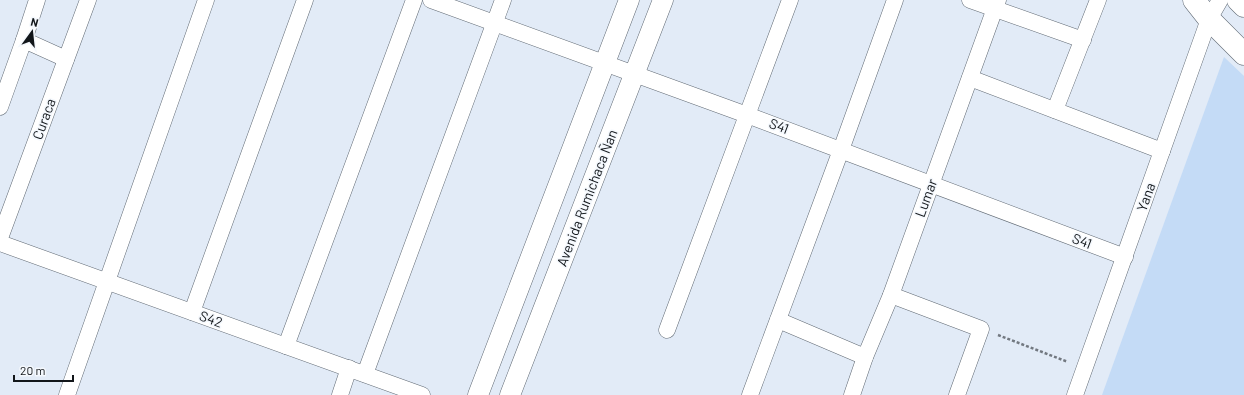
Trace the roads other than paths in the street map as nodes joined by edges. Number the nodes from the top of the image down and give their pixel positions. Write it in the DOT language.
graph roads {
  1 [pos="37,0"];
  2 [pos="88,0"];
  3 [pos="206,0"];
  4 [pos="305,0"];
  5 [pos="414,0"];
  6 [pos="431,0"];
  7 [pos="503,0"];
  8 [pos="629,0"];
  9 [pos="663,0"];
  10 [pos="790,0"];
  11 [pos="895,0"];
  12 [pos="970,0"];
  13 [pos="1098,0"];
  14 [pos="1194,0"];
  15 [pos="1220,0"];
  16 [pos="1238,0"];
  17 [pos="996,5"];
  18 [pos="1244,6"];
  19 [pos="1209,19"];
  20 [pos="495,23"];
  21 [pos="24,40"];
  22 [pos="1083,40"];
  23 [pos="1244,54"];
  24 [pos="66,59"];
  25 [pos="605,62"];
  26 [pos="635,73"];
  27 [pos="970,78"];
  28 [pos="0,107"];
  29 [pos="1055,110"];
  30 [pos="747,114"];
  31 [pos="841,150"];
  32 [pos="1162,151"];
  33 [pos="931,184"];
  34 [pos="0,238"];
  35 [pos="0,243"];
  36 [pos="1124,257"];
  37 [pos="107,281"];
  38 [pos="891,295"];
  39 [pos="192,312"];
  40 [pos="778,320"];
  41 [pos="667,330"];
  42 [pos="286,346"];
  43 [pos="865,357"];
  44 [pos="349,368"];
  45 [pos="365,374"];
  46 [pos="67,395"];
  47 [pos="340,395"];
  48 [pos="422,395"];
  49 [pos="478,395"];
  50 [pos="510,395"];
  51 [pos="750,395"];
  52 [pos="852,395"];
  53 [pos="957,395"];
  54 [pos="1075,395"];
  1 -- 21 [label="street"];
  2 -- 24 [label="street, Curaca"];
  3 -- 37 [label="street"];
  4 -- 39 [label="street"];
  5 -- 42 [label="street"];
  6 -- 20 [label="street, S41"];
  7 -- 20 [label="street"];
  8 -- 25 [label="street"];
  9 -- 26 [label="street, Avenida Rumichaca Ñan"];
  10 -- 30 [label="street"];
  11 -- 31 [label="street"];
  12 -- 17 [label="street"];
  13 -- 22 [label="street"];
  14 -- 19 [label="main road"];
  15 -- 19 [label="street, Yana"];
  16 -- 18 [label="main road"];
  17 -- 22 [label="street"];
  17 -- 27 [label="street, Lumar"];
  19 -- 23 [label="main road"];
  19 -- 32 [label="street, Yana"];
  20 -- 25 [label="street, S41"];
  20 -- 45 [label="street"];
  21 -- 24 [label="street"];
  21 -- 28 [label="street"];
  22 -- 29 [label="street"];
  24 -- 34 [label="street, Curaca"];
  25 -- 26 [label="street, S41"];
  25 -- 49 [label="street"];
  26 -- 30 [label="street, S41"];
  26 -- 50 [label="street, Avenida Rumichaca Ñan"];
  27 -- 29 [label="street"];
  27 -- 33 [label="street, Lumar"];
  29 -- 32 [label="street"];
  30 -- 31 [label="street, S41"];
  30 -- 41 [label="street"];
  31 -- 33 [label="street, S41"];
  31 -- 40 [label="street"];
  32 -- 36 [label="street, Yana"];
  33 -- 36 [label="street, S41"];
  33 -- 38 [label="street, Lumar"];
  35 -- 37 [label="street, S42"];
  36 -- 54 [label="street, Yana"];
  37 -- 39 [label="street, S42"];
  37 -- 46 [label="street"];
  38 -- 43 [label="street, Lumar"];
  38 -- 53 [label="street"];
  39 -- 42 [label="street, S42"];
  40 -- 43 [label="street"];
  40 -- 51 [label="street"];
  42 -- 44 [label="street, S42"];
  43 -- 52 [label="street, Lumar"];
  44 -- 45 [label="street, S42"];
  44 -- 47 [label="street"];
  45 -- 48 [label="street, S42"];
}
